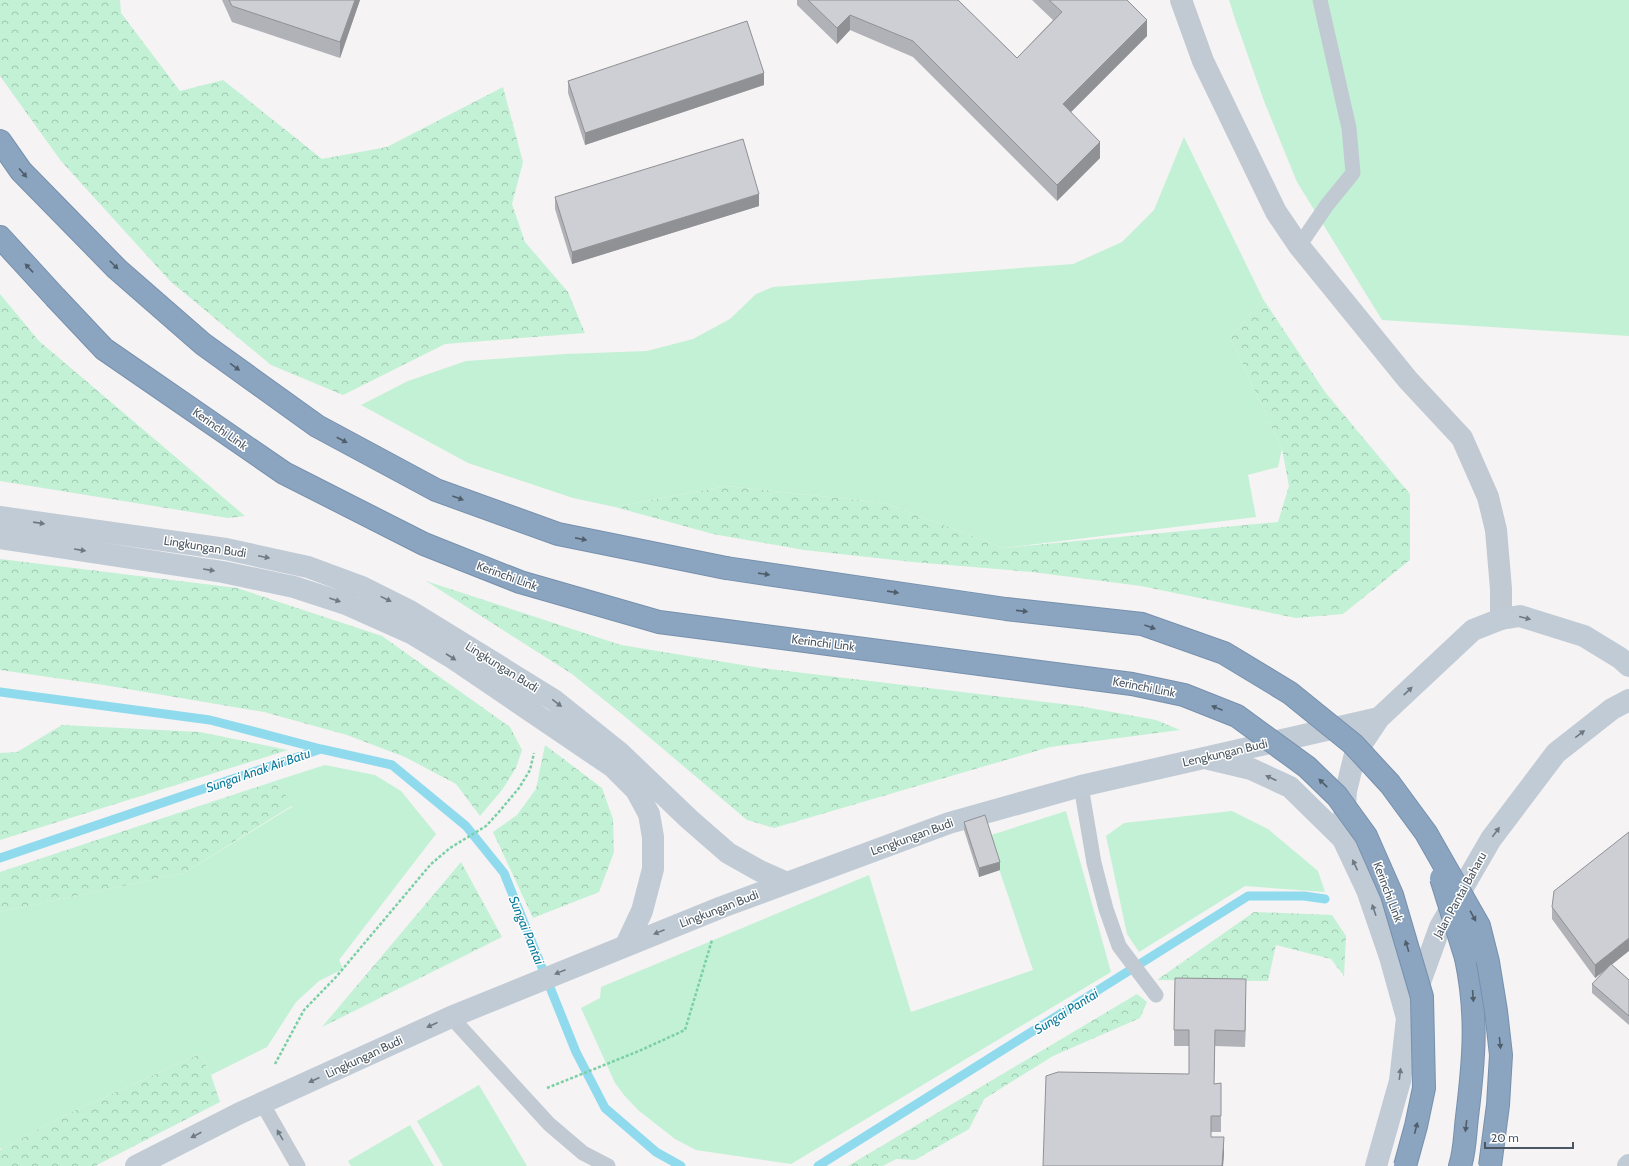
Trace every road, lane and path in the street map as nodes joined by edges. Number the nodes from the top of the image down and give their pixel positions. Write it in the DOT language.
graph roads {
  1 [pos="1181,0"];
  2 [pos="1320,0"];
  3 [pos="0,141"];
  4 [pos="0,237"];
  5 [pos="1299,246"];
  6 [pos="0,517"];
  7 [pos="0,538"];
  8 [pos="1501,619"];
  9 [pos="1629,666"];
  10 [pos="1629,700"];
  11 [pos="1379,718"];
  12 [pos="534,753"];
  13 [pos="1204,758"];
  14 [pos="1081,786"];
  15 [pos="1426,833"];
  16 [pos="1343,839"];
  17 [pos="787,883"];
  18 [pos="722,907"];
  19 [pos="626,945"];
  20 [pos="1156,995"];
  21 [pos="451,1017"];
  22 [pos="1407,1018"];
  23 [pos="275,1064"];
  24 [pos="553,1085"];
  25 [pos="262,1104"];
  26 [pos="136,1166"];
  27 [pos="298,1166"];
  28 [pos="608,1166"];
  29 [pos="1376,1166"];
  30 [pos="1405,1166"];
  31 [pos="1460,1166"];
  32 [pos="1490,1166"];
  1 -- 5 [label="street"];
  2 -- 5 [label="lane"];
  3 -- 15 [label="highway, one-way, bridge"];
  30 -- 4 [label="highway, Kerinchi Link, one-way, bridge"];
  5 -- 8 [label="street"];
  6 -- 17 [label="street, Lingkungan Budi, one-way"];
  7 -- 19 [label="street, Lingkungan Budi, one-way"];
  8 -- 9 [label="street, one-way"];
  11 -- 8 [label="street, one-way"];
  22 -- 10 [label="street, Jalan Pantai Baharu, one-way"];
  11 -- 13 [label="street, Lengkungan Budi"];
  11 -- 16 [label="street"];
  12 -- 23 [label="path"];
  13 -- 14 [label="street, Lengkungan Budi"];
  16 -- 13 [label="street, one-way"];
  14 -- 17 [label="street, Lengkungan Budi"];
  14 -- 20 [label="lane"];
  15 -- 31 [label="highway, one-way, bridge"];
  15 -- 32 [label="highway, one-way, bridge"];
  22 -- 16 [label="street, one-way"];
  17 -- 18 [label="street, Lingkungan Budi"];
  18 -- 19 [label="street, Lingkungan Budi, one-way"];
  18 -- 24 [label="path"];
  19 -- 21 [label="street, Lingkungan Budi, one-way"];
  21 -- 25 [label="street, Lingkungan Budi, one-way"];
  21 -- 28 [label="lane"];
  29 -- 22 [label="street, Jalan Pantai Baharu, one-way"];
  25 -- 26 [label="street, Lingkungan Budi, one-way"];
  27 -- 25 [label="lane, one-way"];
}
